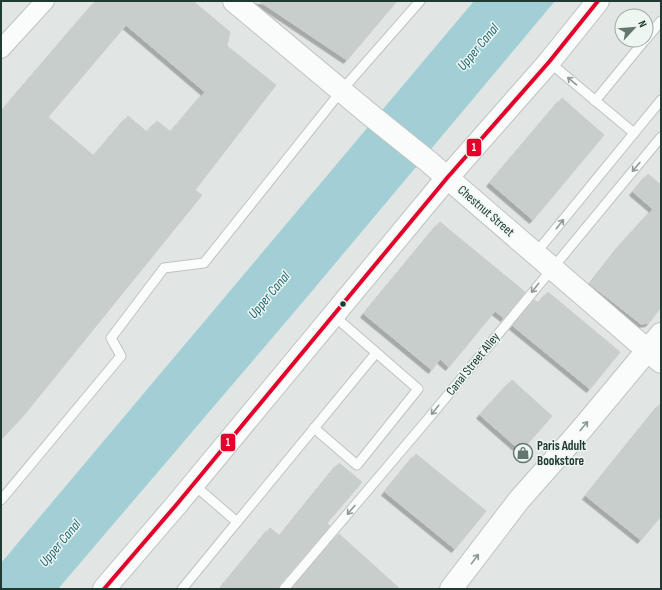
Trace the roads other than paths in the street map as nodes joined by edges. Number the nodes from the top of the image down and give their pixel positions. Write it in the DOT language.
graph roads {
  1 [pos="45,1"];
  2 [pos="234,1"];
  3 [pos="420,1"];
  4 [pos="598,1"];
  5 [pos="661,21"];
  6 [pos="654,30"];
  7 [pos="639,48"];
  8 [pos="1,49"];
  9 [pos="549,62"];
  10 [pos="342,90"];
  11 [pos="661,100"];
  12 [pos="595,101"];
  13 [pos="634,133"];
  14 [pos="661,137"];
  15 [pos="448,178"];
  16 [pos="544,261"];
  17 [pos="333,316"];
  18 [pos="656,349"];
  19 [pos="376,353"];
  20 [pos="314,428"];
  21 [pos="193,484"];
  22 [pos="1,500"];
  23 [pos="237,522"];
  24 [pos="107,588"];
  25 [pos="182,589"];
  26 [pos="284,589"];
  27 [pos="451,589"];
  1 -- 8 [label="street"];
  2 -- 10 [label="main road, Chestnut Street"];
  3 -- 10 [label="lane"];
  4 -- 9 [label="main road"];
  5 -- 6 [label="lane"];
  7 -- 12 [label="lane"];
  12 -- 9 [label="lane, one-way"];
  9 -- 15 [label="main road"];
  10 -- 15 [label="main road, Chestnut Street"];
  10 -- 22 [label="lane"];
  11 -- 13 [label="lane"];
  12 -- 13 [label="lane"];
  16 -- 13 [label="lane, one-way"];
  14 -- 16 [label="lane, Canal Street Alley, one-way"];
  15 -- 16 [label="main road, Chestnut Street"];
  15 -- 17 [label="main road"];
  16 -- 18 [label="main road, Chestnut Street"];
  16 -- 26 [label="lane, Canal Street Alley, one-way"];
  17 -- 19 [label="lane"];
  17 -- 21 [label="main road"];
  27 -- 18 [label="main road, one-way"];
  19 -- 20 [label="lane"];
  19 -- 20 [label="lane"];
  20 -- 23 [label="lane"];
  21 -- 23 [label="lane"];
  21 -- 24 [label="main road"];
  23 -- 25 [label="lane"];
}
